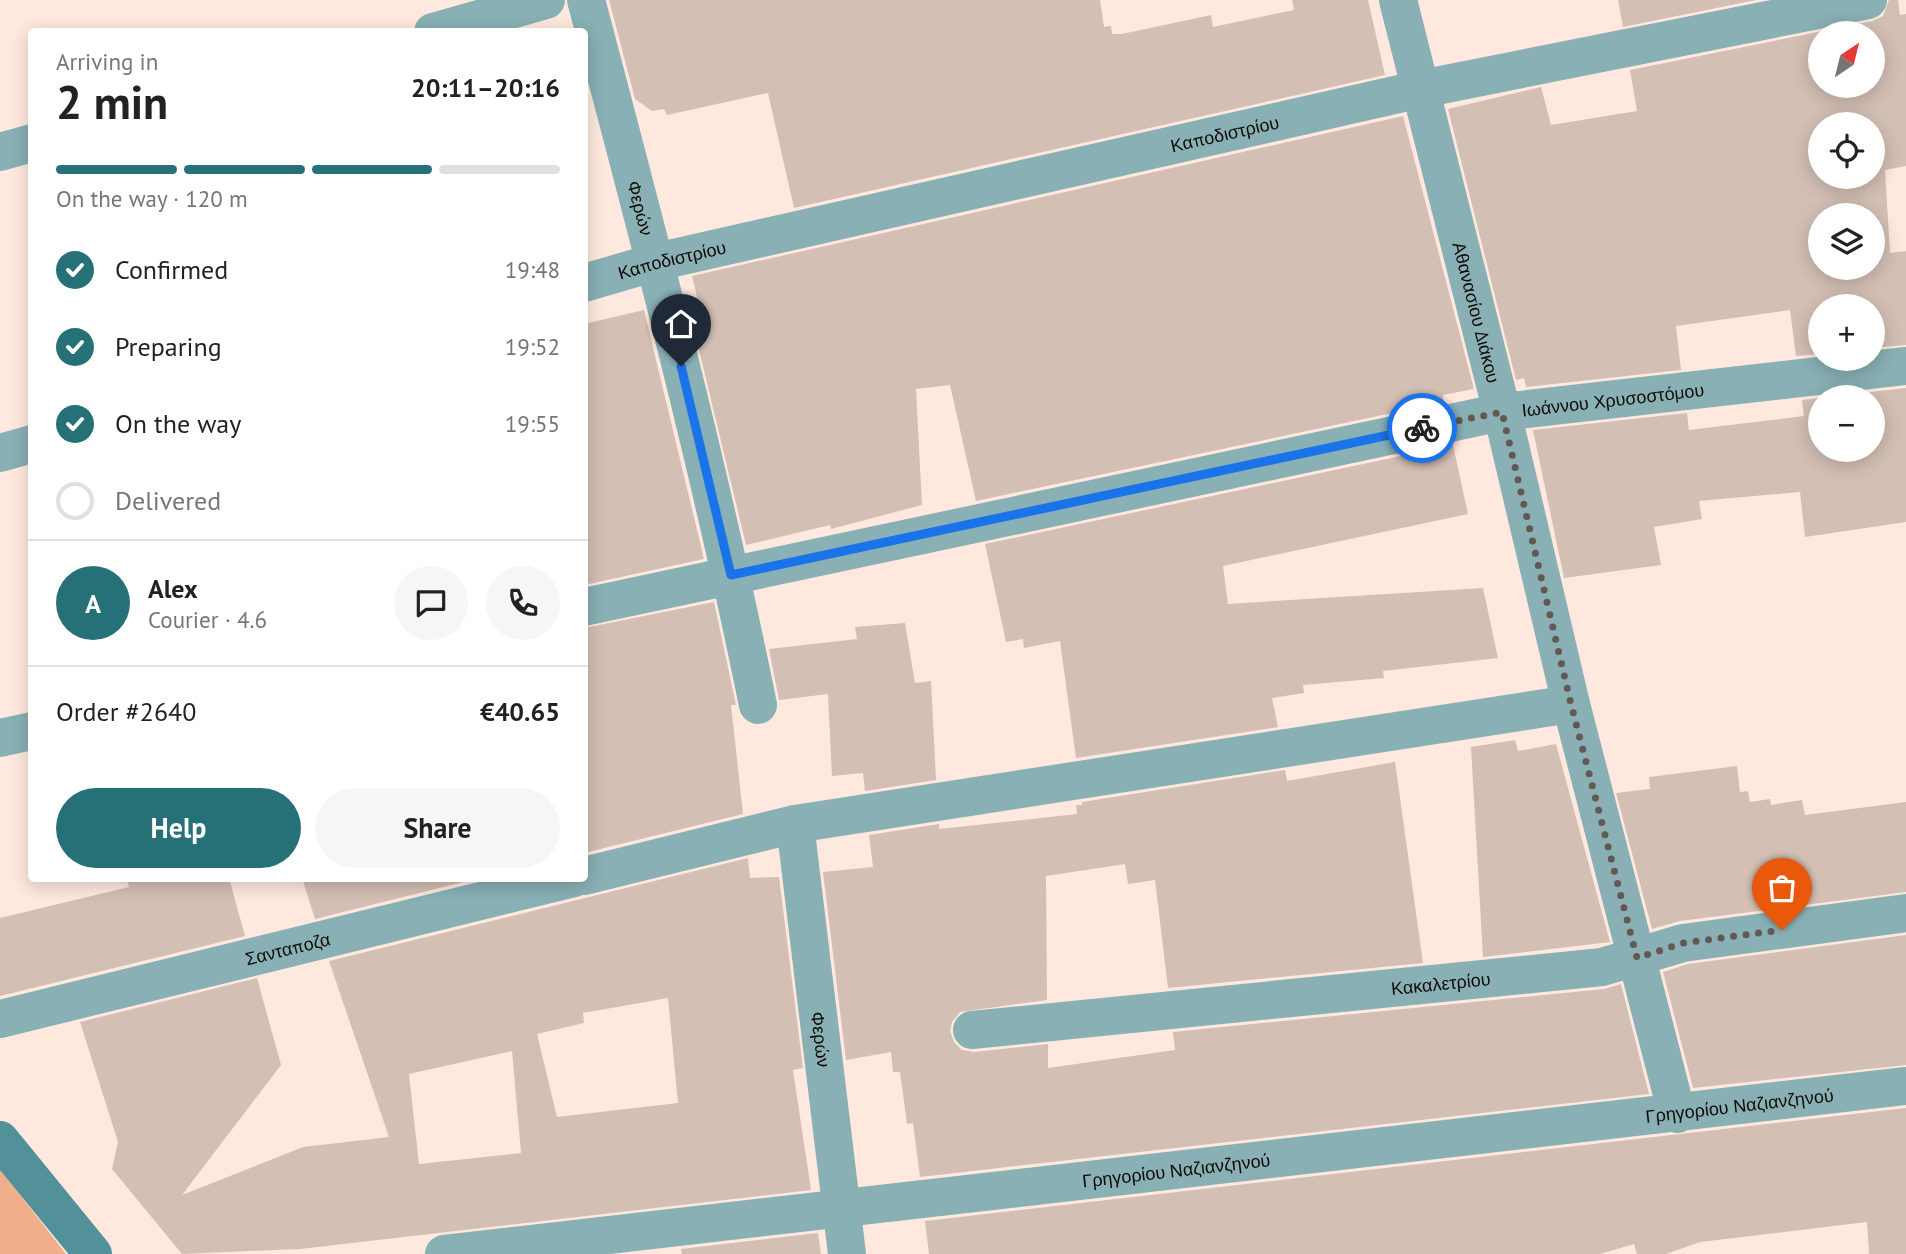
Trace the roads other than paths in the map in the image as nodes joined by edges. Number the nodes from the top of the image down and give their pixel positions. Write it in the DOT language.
graph roads {
  1 [pos="546,0"];
  2 [pos="586,0"];
  3 [pos="1398,0"];
  4 [pos="1868,0"];
  5 [pos="447,28"];
  6 [pos="1421,89"];
  7 [pos="28,144"];
  8 [pos="0,152"];
  9 [pos="656,262"];
  10 [pos="588,282"];
  11 [pos="1906,366"];
  12 [pos="1502,412"];
  13 [pos="28,445"];
  14 [pos="0,453"];
  15 [pos="731,575"];
  16 [pos="588,606"];
  17 [pos="1571,704"];
  18 [pos="758,705"];
  19 [pos="28,732"];
  20 [pos="0,738"];
  21 [pos="795,824"];
  22 [pos="588,875"];
  23 [pos="558,882"];
  24 [pos="1906,913"];
  25 [pos="1637,958"];
  26 [pos="0,1019"];
  27 [pos="972,1030"];
  28 [pos="1906,1086"];
  29 [pos="1677,1114"];
  30 [pos="0,1140"];
  31 [pos="844,1208"];
  32 [pos="93,1254"];
  33 [pos="444,1254"];
  34 [pos="848,1254"];
  1 -- 5 [label="street"];
  2 -- 9 [label="street, Φερών"];
  3 -- 6 [label="street, Αθανασίου Διάκου"];
  4 -- 6 [label="street, Καποδιστρίου"];
  6 -- 9 [label="street, Καποδιστρίου"];
  6 -- 12 [label="street, Αθανασίου Διάκου"];
  7 -- 8 [label="street"];
  9 -- 10 [label="street, Καποδιστρίου"];
  9 -- 15 [label="street, Φερών"];
  11 -- 12 [label="street, Ιωάννου Χρυσοστόμου"];
  12 -- 15 [label="street, Ιωάννου Χρυσοστόμου"];
  12 -- 17 [label="street, Αθανασίου Διάκου"];
  13 -- 14 [label="street"];
  15 -- 16 [label="street, Ιωάννου Χρυσοστόμου"];
  15 -- 18 [label="street, Φερών"];
  17 -- 21 [label="street"];
  17 -- 25 [label="street, Αθανασίου Διάκου"];
  19 -- 20 [label="street"];
  21 -- 22 [label="street"];
  21 -- 31 [label="street, Φερών"];
  23 -- 26 [label="street, Σανταποζα"];
  24 -- 25 [label="street, Κακαλετρίου"];
  25 -- 27 [label="street, Κακαλετρίου"];
  25 -- 29 [label="street, Αθανασίου Διάκου"];
  28 -- 29 [label="street, Γρηγορίου Ναζιανζηνού"];
  29 -- 31 [label="street, Γρηγορίου Ναζιανζηνού"];
  30 -- 32 [label="main road"];
  31 -- 33 [label="street, Γρηγορίου Ναζιανζηνού"];
  31 -- 34 [label="street, Φερών"];
}
